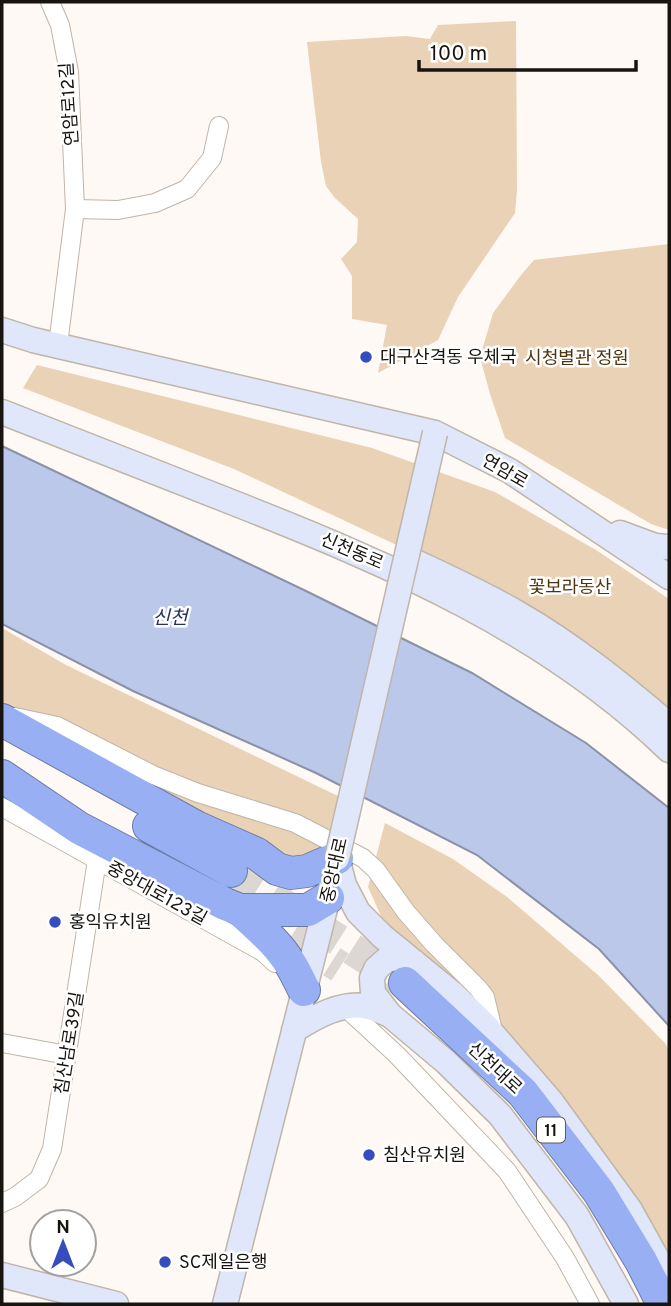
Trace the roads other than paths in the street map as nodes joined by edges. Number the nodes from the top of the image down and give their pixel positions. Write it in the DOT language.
graph roads {
  1 [pos="50,2"];
  2 [pos="219,125"];
  3 [pos="75,209"];
  4 [pos="2,330"];
  5 [pos="2,345"];
  6 [pos="58,345"];
  7 [pos="2,394"];
  8 [pos="322,405"];
  9 [pos="2,412"];
  10 [pos="435,433"];
  11 [pos="584,519"];
  12 [pos="669,547"];
  13 [pos="669,577"];
  14 [pos="2,714"];
  15 [pos="2,720"];
  16 [pos="669,725"];
  17 [pos="2,744"];
  18 [pos="669,750"];
  19 [pos="2,764"];
  20 [pos="2,776"];
  21 [pos="2,807"];
  22 [pos="257,854"];
  23 [pos="337,858"];
  24 [pos="97,860"];
  25 [pos="228,893"];
  26 [pos="328,898"];
  27 [pos="304,990"];
  28 [pos="400,990"];
  29 [pos="345,1007"];
  30 [pos="295,1030"];
  31 [pos="494,1035"];
  32 [pos="2,1043"];
  33 [pos="67,1055"];
  34 [pos="2,1203"];
  35 [pos="2,1275"];
  36 [pos="669,1280"];
  37 [pos="116,1304"];
  38 [pos="225,1304"];
  39 [pos="590,1304"];
  40 [pos="626,1304"];
  41 [pos="640,1304"];
  42 [pos="663,1304"];
  1 -- 3 [label="street, 연암로12길"];
  2 -- 3 [label="street"];
  3 -- 6 [label="street, 연암로12길"];
  4 -- 6 [label="main road, 연암로"];
  5 -- 8 [label="main road, 연암로"];
  6 -- 8 [label="main road, 연암로"];
  7 -- 16 [label="main road, 신천동로"];
  8 -- 10 [label="main road, 연암로"];
  9 -- 18 [label="main road, 신천동로"];
  10 -- 11 [label="main road, 연암로"];
  10 -- 23 [label="main road, 중앙대로, bridge"];
  11 -- 12 [label="main road"];
  11 -- 13 [label="main road, 연암로"];
  14 -- 31 [label="street"];
  15 -- 22 [label="highway"];
  17 -- 25 [label="highway"];
  19 -- 25 [label="highway"];
  20 -- 25 [label="highway"];
  21 -- 24 [label="street, 중앙대로123길"];
  22 -- 23 [label="highway"];
  22 -- 25 [label="highway"];
  23 -- 26 [label="main road, 중앙대로"];
  23 -- 28 [label="main road"];
  24 -- 27 [label="street, 중앙대로123길"];
  24 -- 33 [label="street, 침산남로39길"];
  25 -- 26 [label="highway"];
  25 -- 27 [label="highway"];
  26 -- 27 [label="main road, 중앙대로"];
  27 -- 30 [label="main road, 중앙대로"];
  28 -- 29 [label="main road"];
  28 -- 31 [label="main road"];
  28 -- 40 [label="main road"];
  28 -- 41 [label="highway, 신천대로 / 11"];
  28 -- 42 [label="highway, 신천대로 / 11"];
  29 -- 30 [label="main road"];
  29 -- 39 [label="street"];
  30 -- 38 [label="main road, 중앙대로"];
  31 -- 36 [label="main road"];
  32 -- 33 [label="street"];
  33 -- 34 [label="street, 침산남로39길"];
  35 -- 37 [label="main road"];
}
